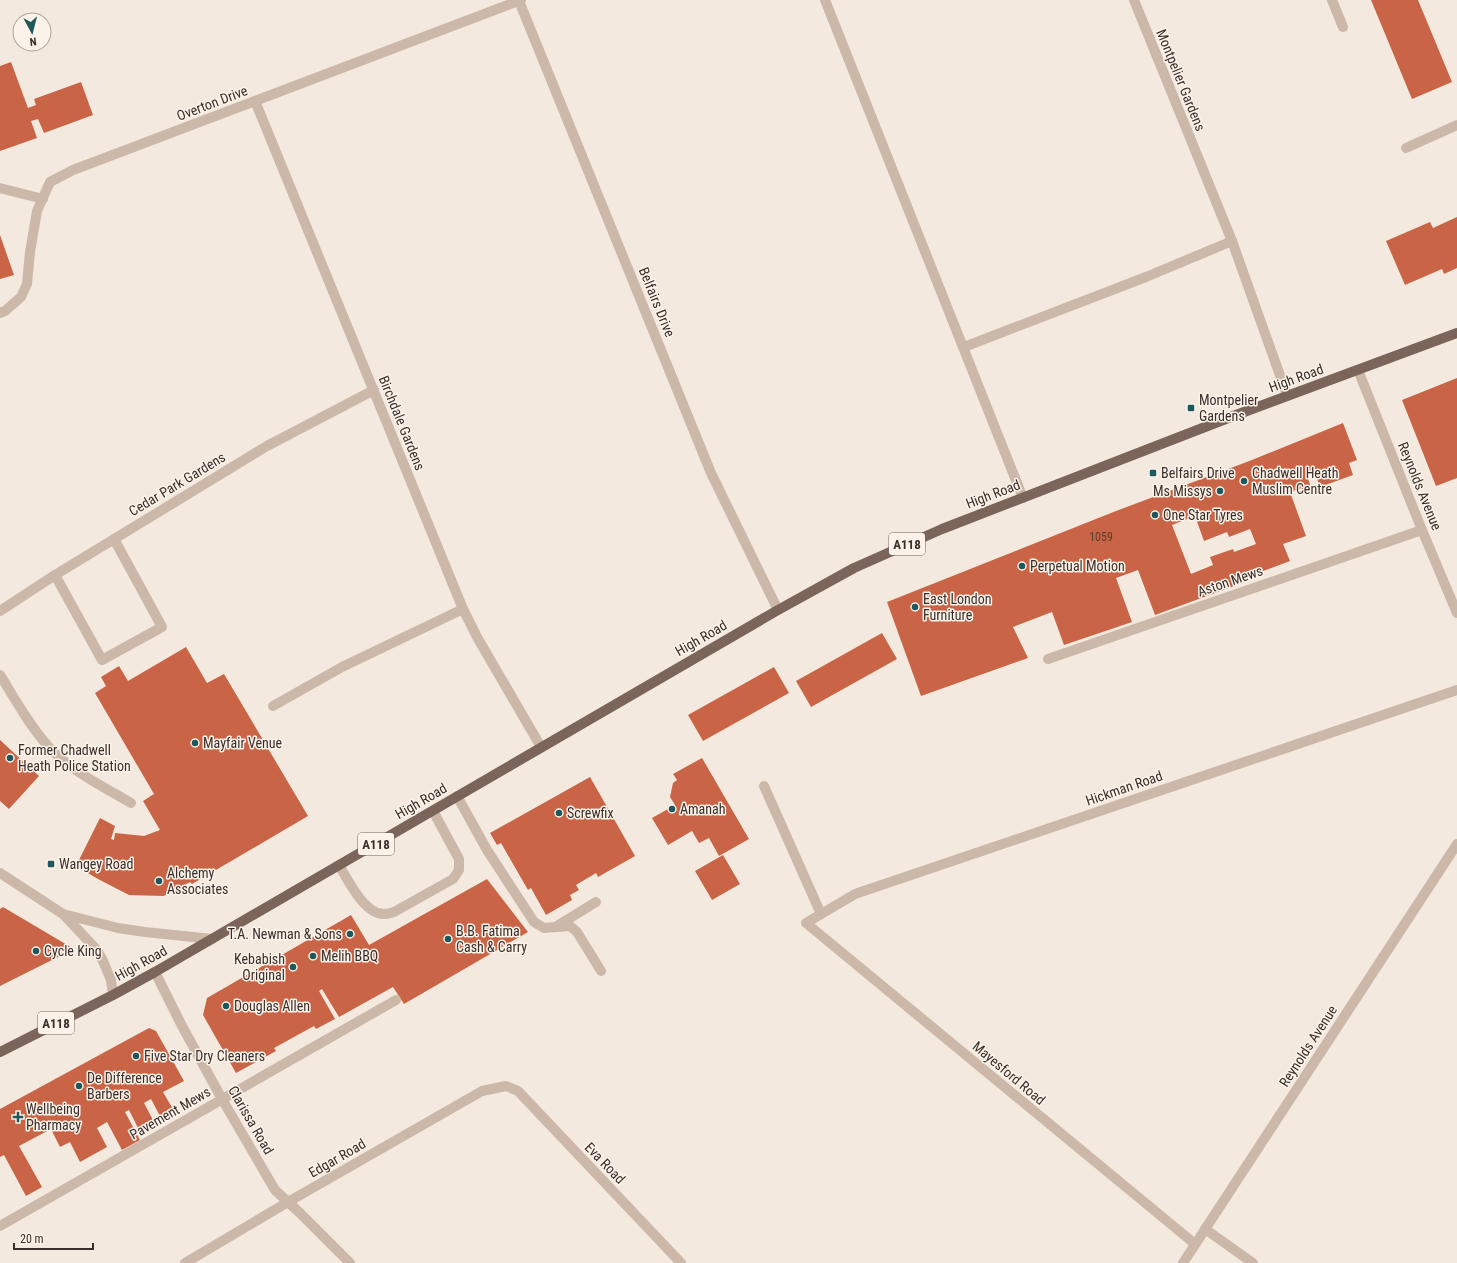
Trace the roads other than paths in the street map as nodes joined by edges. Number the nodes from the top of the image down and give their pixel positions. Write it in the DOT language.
graph roads {
  1 [pos="520,0"];
  2 [pos="826,0"];
  3 [pos="1134,0"];
  4 [pos="1332,0"];
  5 [pos="1343,27"];
  6 [pos="255,101"];
  7 [pos="1457,125"];
  8 [pos="1406,148"];
  9 [pos="0,188"];
  10 [pos="43,199"];
  11 [pos="1232,241"];
  12 [pos="0,313"];
  13 [pos="1457,333"];
  14 [pos="964,347"];
  15 [pos="1358,370"];
  16 [pos="374,390"];
  17 [pos="1287,395"];
  18 [pos="1024,498"];
  19 [pos="1422,530"];
  20 [pos="114,539"];
  21 [pos="55,575"];
  22 [pos="463,609"];
  23 [pos="778,610"];
  24 [pos="0,611"];
  25 [pos="1457,613"];
  26 [pos="1048,659"];
  27 [pos="0,675"];
  28 [pos="1457,690"];
  29 [pos="273,706"];
  30 [pos="541,747"];
  31 [pos="764,786"];
  32 [pos="457,796"];
  33 [pos="131,803"];
  34 [pos="433,811"];
  35 [pos="1457,844"];
  36 [pos="339,865"];
  37 [pos="0,873"];
  38 [pos="596,902"];
  39 [pos="63,914"];
  40 [pos="821,914"];
  41 [pos="806,922"];
  42 [pos="556,927"];
  43 [pos="212,938"];
  44 [pos="600,971"];
  45 [pos="155,972"];
  46 [pos="113,995"];
  47 [pos="396,1000"];
  48 [pos="0,1052"];
  49 [pos="506,1086"];
  50 [pos="222,1099"];
  51 [pos="288,1202"];
  52 [pos="0,1226"];
  53 [pos="1205,1229"];
  54 [pos="1195,1244"];
  55 [pos="185,1263"];
  56 [pos="350,1263"];
  57 [pos="681,1263"];
  58 [pos="1183,1263"];
  59 [pos="1253,1263"];
  1 -- 6 [label="street, Overton Drive"];
  1 -- 23 [label="street, Belfairs Drive"];
  2 -- 14 [label="street"];
  3 -- 11 [label="street, Montpelier Gardens"];
  4 -- 5 [label="street"];
  6 -- 10 [label="street, Overton Drive"];
  6 -- 16 [label="street, Birchdale Gardens"];
  7 -- 8 [label="street"];
  9 -- 10 [label="street"];
  10 -- 12 [label="street, Overton Drive"];
  11 -- 14 [label="street"];
  11 -- 17 [label="street, Montpelier Gardens"];
  13 -- 15 [label="main road, High Road / A118"];
  14 -- 18 [label="street"];
  15 -- 17 [label="main road, High Road / A118"];
  15 -- 19 [label="street, Reynolds Avenue"];
  16 -- 20 [label="street, Cedar Park Gardens"];
  16 -- 22 [label="street, Birchdale Gardens"];
  17 -- 18 [label="main road, High Road / A118"];
  18 -- 23 [label="main road, High Road / A118"];
  19 -- 25 [label="street, Reynolds Avenue"];
  19 -- 26 [label="street, Aston Mews"];
  20 -- 21 [label="street, Cedar Park Gardens"];
  20 -- 21 [label="street"];
  21 -- 24 [label="street, Cedar Park Gardens"];
  22 -- 29 [label="street"];
  22 -- 30 [label="street, Birchdale Gardens"];
  23 -- 30 [label="main road, High Road / A118"];
  27 -- 33 [label="street"];
  28 -- 40 [label="street, Hickman Road"];
  30 -- 32 [label="main road, High Road / A118"];
  31 -- 40 [label="street"];
  32 -- 34 [label="main road, High Road / A118"];
  32 -- 42 [label="street"];
  34 -- 36 [label="main road, High Road / A118"];
  34 -- 36 [label="street"];
  35 -- 53 [label="street, Reynolds Avenue"];
  36 -- 43 [label="main road, High Road / A118"];
  37 -- 39 [label="street"];
  38 -- 42 [label="street"];
  39 -- 43 [label="street"];
  39 -- 46 [label="street"];
  40 -- 41 [label="street, Hickman Road"];
  41 -- 54 [label="street, Mayesford Road"];
  42 -- 44 [label="street"];
  43 -- 45 [label="main road, High Road / A118"];
  45 -- 46 [label="main road, High Road / A118"];
  45 -- 50 [label="street, Clarissa Road"];
  46 -- 48 [label="main road, High Road / A118"];
  47 -- 50 [label="street, Pavement Mews"];
  49 -- 51 [label="street, Edgar Road"];
  49 -- 57 [label="street, Eva Road"];
  50 -- 51 [label="street, Clarissa Road"];
  50 -- 52 [label="street, Pavement Mews"];
  51 -- 55 [label="street, Edgar Road"];
  51 -- 56 [label="street, Clarissa Road"];
  53 -- 54 [label="street, Reynolds Avenue"];
  53 -- 59 [label="street"];
  54 -- 58 [label="street, Reynolds Avenue"];
}
